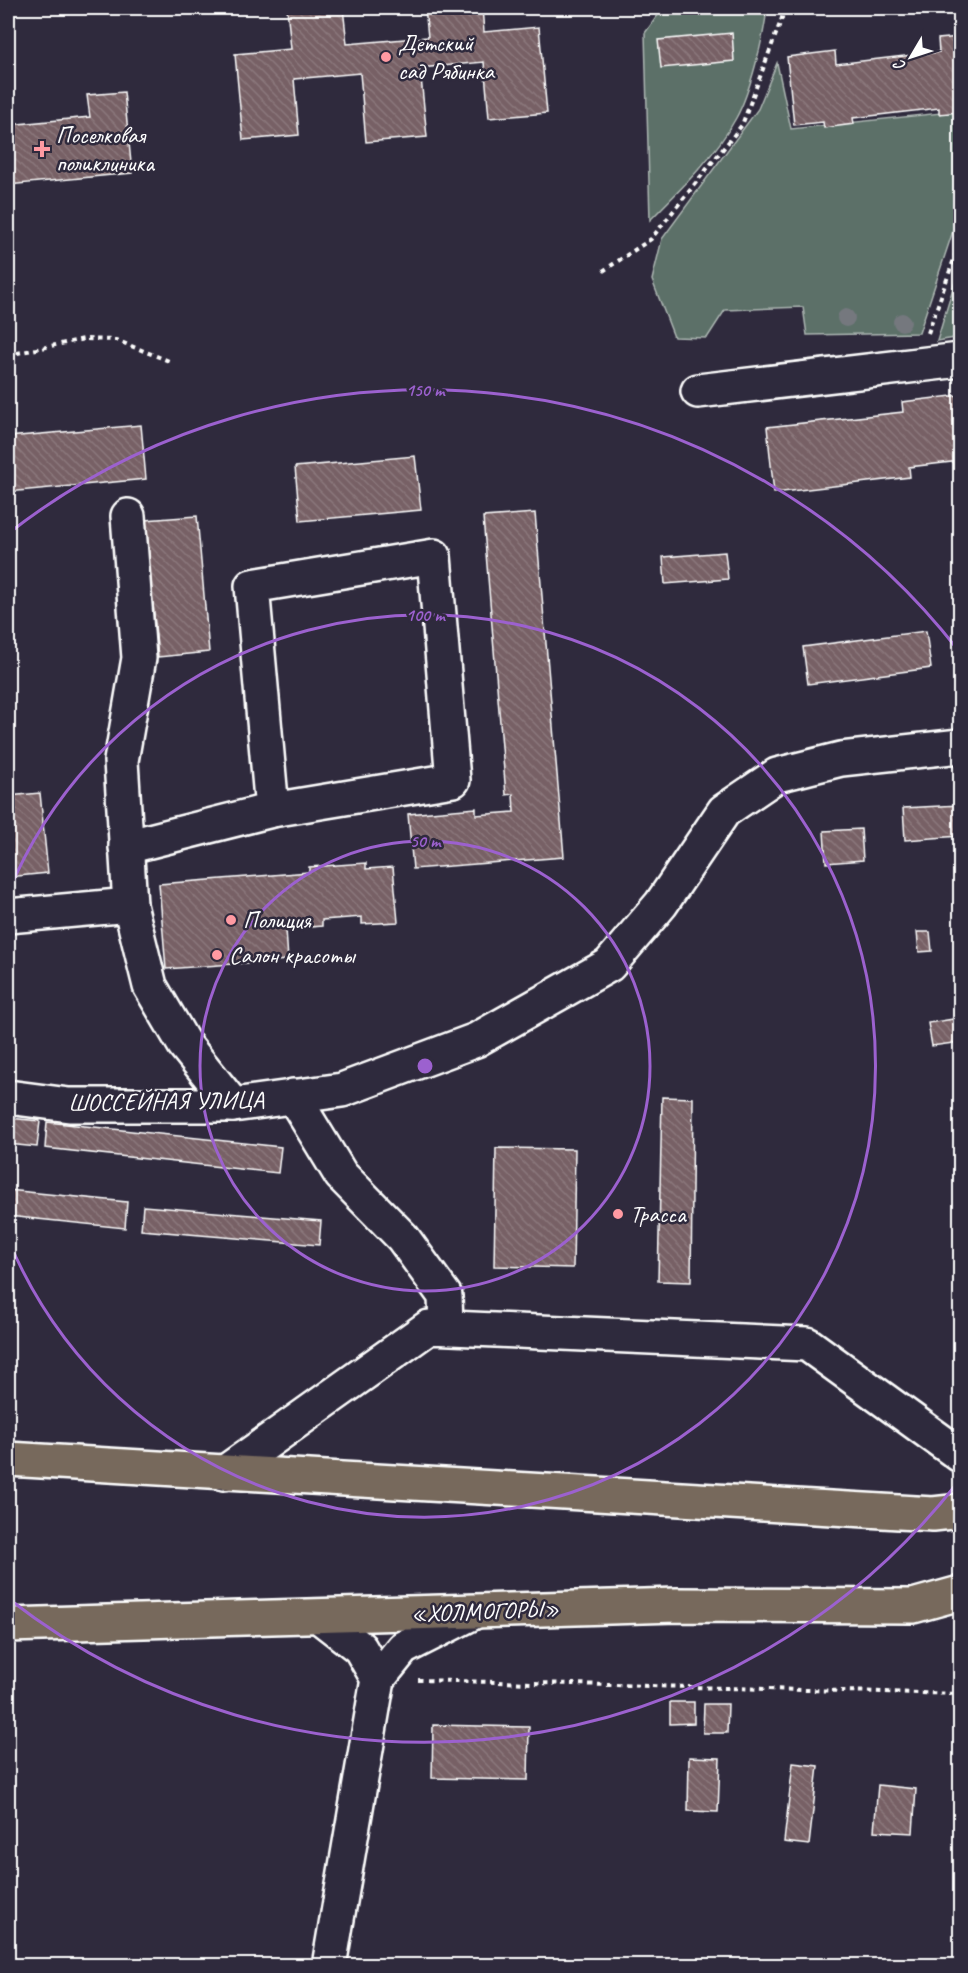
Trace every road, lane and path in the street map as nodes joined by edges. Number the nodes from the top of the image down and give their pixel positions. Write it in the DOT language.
graph roads {
  1 [pos="783,8"];
  2 [pos="960,242"];
  3 [pos="603,271"];
  4 [pos="8,352"];
  5 [pos="960,360"];
  6 [pos="169,361"];
  7 [pos="917,365"];
  8 [pos="698,392"];
  9 [pos="128,516"];
  10 [pos="960,746"];
  11 [pos="272,810"];
  12 [pos="126,847"];
  13 [pos="130,905"];
  14 [pos="8,916"];
  15 [pos="293,1096"];
  16 [pos="8,1097"];
  17 [pos="233,1105"];
  18 [pos="446,1328"];
  19 [pos="960,1455"];
  20 [pos="8,1459"];
  21 [pos="224,1473"];
  22 [pos="960,1511"];
  23 [pos="960,1593"];
  24 [pos="474,1612"];
  25 [pos="320,1617"];
  26 [pos="8,1624"];
  27 [pos="378,1679"];
  28 [pos="960,1694"];
  29 [pos="329,1965"];
  1 -- 3 [label="path"];
  2 -- 7 [label="path"];
  4 -- 6 [label="path"];
  5 -- 7 [label="street"];
  7 -- 8 [label="street"];
  9 -- 12 [label="street"];
  10 -- 15 [label="street, ШОССЕЙНАЯ УЛИЦА"];
  11 -- 11 [label="street"];
  11 -- 12 [label="street"];
  12 -- 13 [label="street"];
  13 -- 14 [label="street"];
  13 -- 17 [label="street"];
  15 -- 17 [label="street, ШОССЕЙНАЯ УЛИЦА"];
  15 -- 18 [label="street"];
  16 -- 17 [label="street, ШОССЕЙНАЯ УЛИЦА"];
  18 -- 19 [label="street"];
  18 -- 21 [label="street"];
  20 -- 21 [label="highway"];
  21 -- 22 [label="highway"];
  23 -- 24 [label="highway, «ХОЛМОГОРЫ»"];
  24 -- 25 [label="highway, «ХОЛМОГОРЫ»"];
  24 -- 27 [label="street"];
  25 -- 26 [label="highway, «ХОЛМОГОРЫ»"];
  25 -- 27 [label="street"];
  27 -- 28 [label="path"];
  27 -- 29 [label="street"];
}
